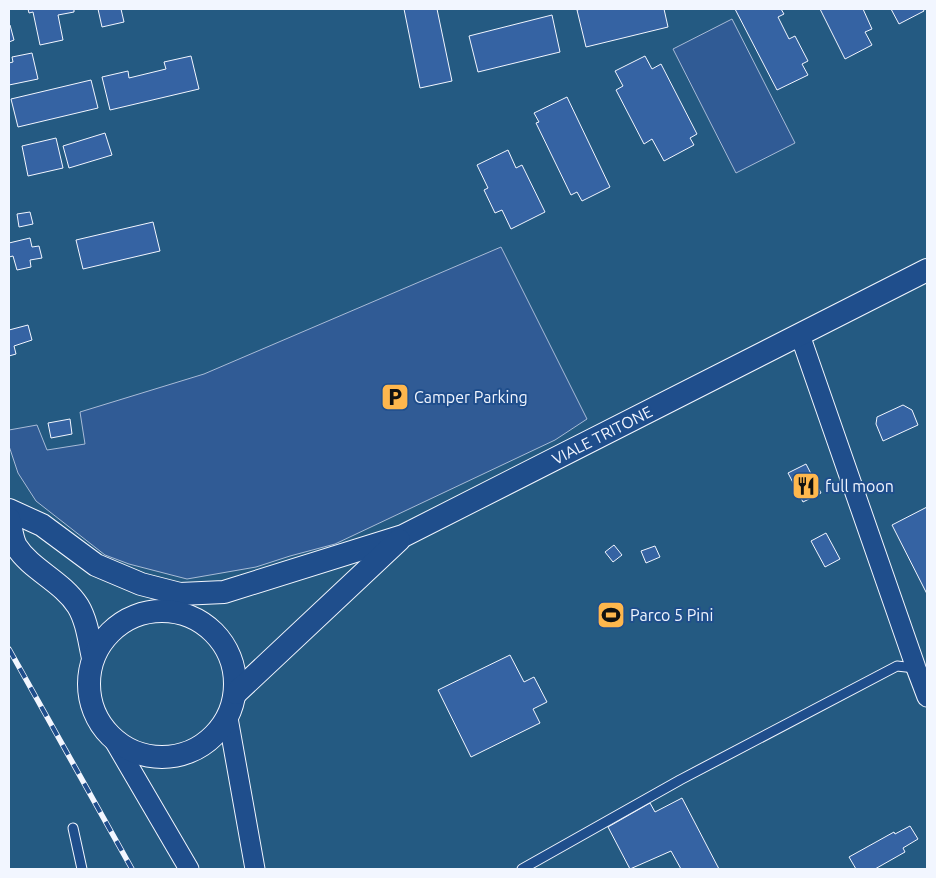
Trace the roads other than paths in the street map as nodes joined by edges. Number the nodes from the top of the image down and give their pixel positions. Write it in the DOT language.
graph roads {
  1 [pos="927,270"];
  2 [pos="800,335"];
  3 [pos="9,510"];
  4 [pos="9,519"];
  5 [pos="403,536"];
  6 [pos="180,594"];
  7 [pos="154,611"];
  8 [pos="196,618"];
  9 [pos="93,658"];
  10 [pos="916,668"];
  11 [pos="236,693"];
  12 [pos="927,697"];
  13 [pos="228,718"];
  14 [pos="113,739"];
  15 [pos="73,828"];
  16 [pos="82,869"];
  17 [pos="189,869"];
  18 [pos="254,869"];
  19 [pos="522,869"];
  1 -- 2 [label="street, VIALE TRITONE"];
  2 -- 5 [label="street, VIALE TRITONE"];
  2 -- 10 [label="street"];
  3 -- 6 [label="street, VIALE TRITONE"];
  4 -- 9 [label="street"];
  5 -- 6 [label="street, VIALE TRITONE"];
  5 -- 11 [label="street, VIALE TRITONE"];
  6 -- 7 [label="street"];
  6 -- 8 [label="street"];
  7 -- 8 [label="street"];
  7 -- 9 [label="street"];
  8 -- 11 [label="street"];
  9 -- 14 [label="street"];
  10 -- 12 [label="street"];
  10 -- 19 [label="lane"];
  11 -- 13 [label="street"];
  13 -- 14 [label="street"];
  13 -- 18 [label="street"];
  14 -- 17 [label="street"];
  15 -- 16 [label="lane"];
}
